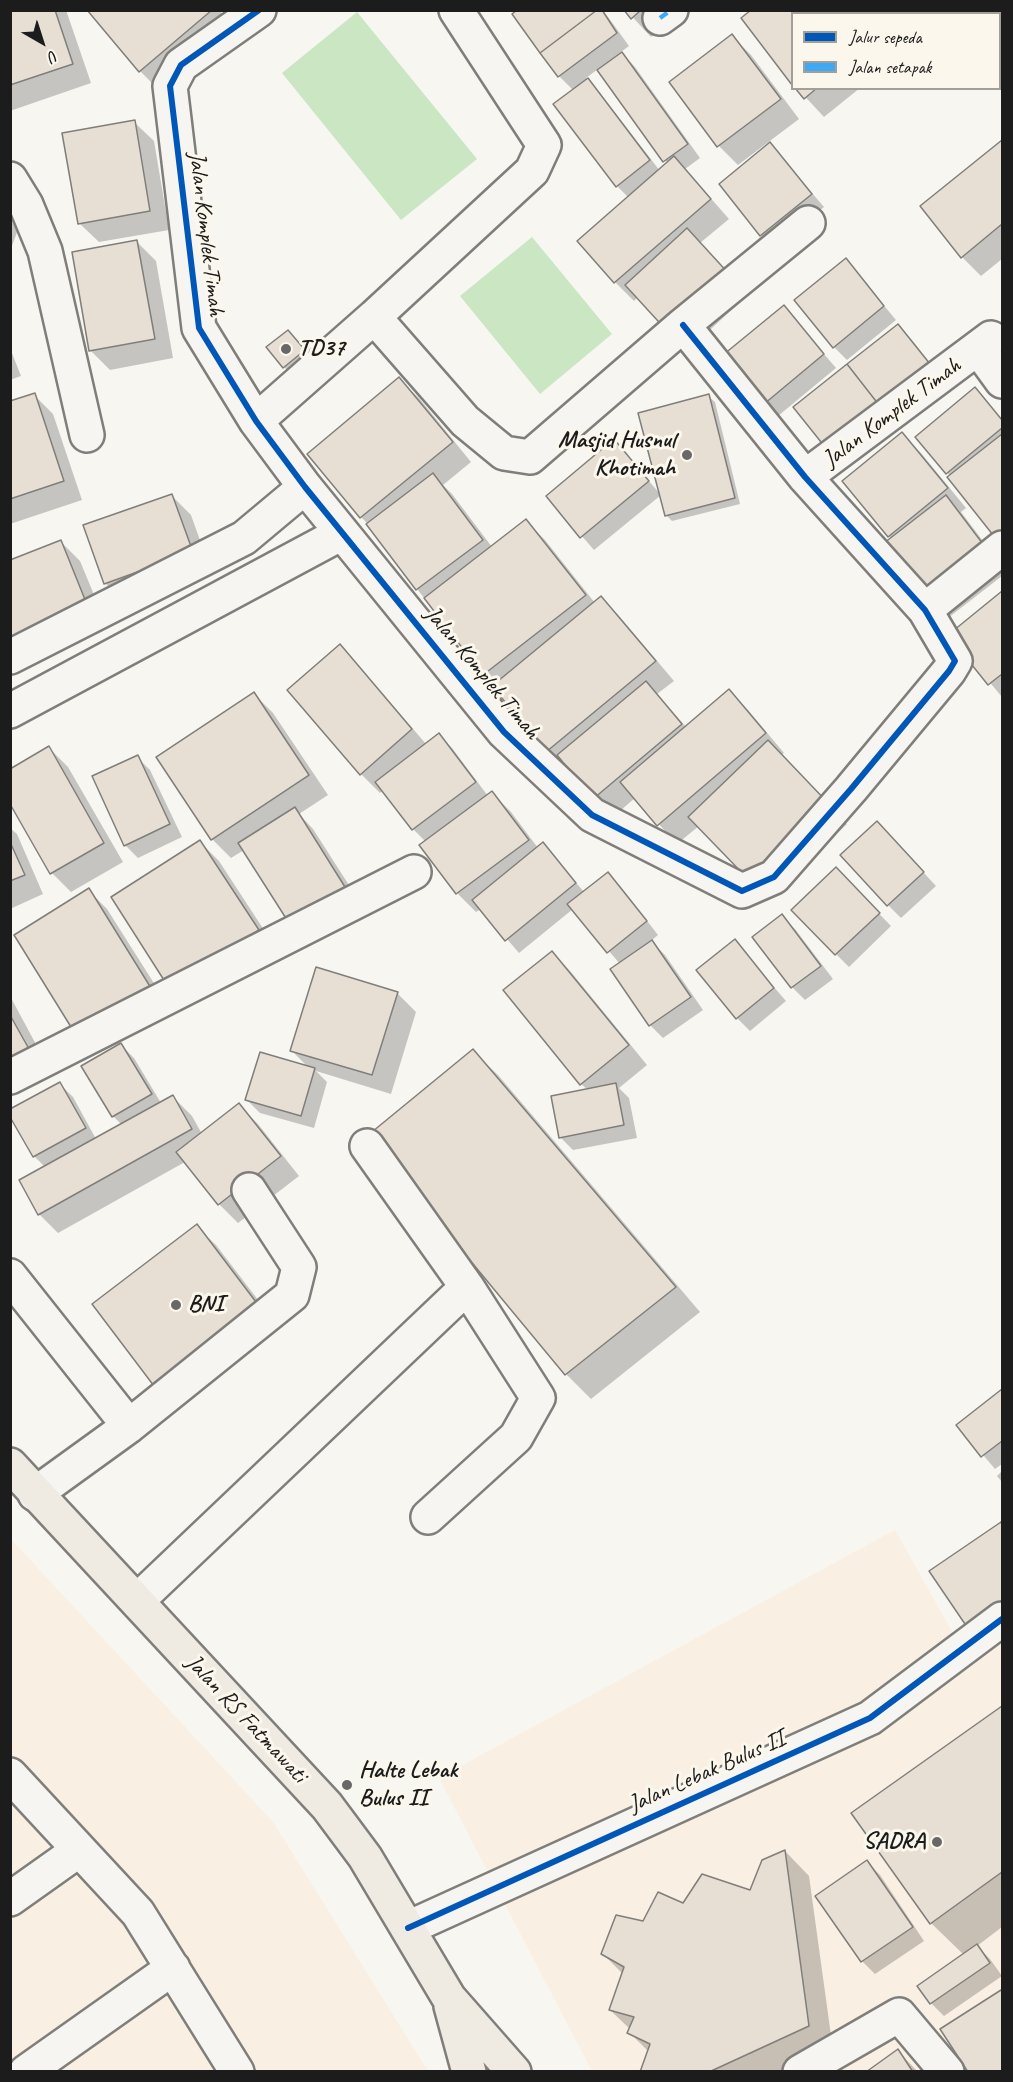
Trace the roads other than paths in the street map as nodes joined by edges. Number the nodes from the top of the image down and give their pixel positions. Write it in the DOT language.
graph roads {
  1 [pos="259,10"];
  2 [pos="456,10"];
  3 [pos="10,179"];
  4 [pos="808,223"];
  5 [pos="374,317"];
  6 [pos="683,325"];
  7 [pos="1002,381"];
  8 [pos="256,421"];
  9 [pos="87,435"];
  10 [pos="806,477"];
  11 [pos="305,487"];
  12 [pos="342,533"];
  13 [pos="244,538"];
  14 [pos="1002,548"];
  15 [pos="266,573"];
  16 [pos="925,610"];
  17 [pos="10,657"];
  18 [pos="10,711"];
  19 [pos="414,872"];
  20 [pos="10,1077"];
  21 [pos="367,1146"];
  22 [pos="249,1190"];
  23 [pos="10,1276"];
  24 [pos="466,1287"];
  25 [pos="129,1426"];
  26 [pos="10,1465"];
  27 [pos="35,1494"];
  28 [pos="428,1517"];
  29 [pos="137,1601"];
  30 [pos="1002,1618"];
  31 [pos="10,1775"];
  32 [pos="79,1850"];
  33 [pos="10,1899"];
  34 [pos="408,1928"];
  35 [pos="173,1968"];
  36 [pos="449,1998"];
  37 [pos="26,2072"];
  38 [pos="237,2072"];
  39 [pos="469,2072"];
  40 [pos="513,2072"];
  41 [pos="800,2072"];
  42 [pos="947,2072"];
  1 -- 8 [label="street, Jalan Komplek Timah"];
  2 -- 5 [label="street"];
  3 -- 9 [label="street"];
  4 -- 6 [label="street"];
  5 -- 6 [label="street"];
  5 -- 8 [label="street"];
  6 -- 10 [label="street, Jalan Komplek Timah"];
  7 -- 10 [label="street, Jalan Komplek Timah"];
  8 -- 11 [label="street, Jalan Komplek Timah"];
  10 -- 16 [label="street, Jalan Komplek Timah"];
  11 -- 12 [label="street, Jalan Komplek Timah"];
  11 -- 13 [label="street"];
  12 -- 15 [label="street"];
  12 -- 16 [label="street, Jalan Komplek Timah"];
  13 -- 15 [label="street"];
  13 -- 17 [label="street"];
  14 -- 16 [label="street"];
  15 -- 18 [label="street"];
  19 -- 20 [label="street"];
  21 -- 24 [label="street"];
  22 -- 25 [label="street"];
  23 -- 25 [label="street"];
  24 -- 28 [label="street"];
  24 -- 29 [label="street"];
  25 -- 27 [label="street"];
  26 -- 27 [label="main road, Jalan RS Fatmawati"];
  27 -- 29 [label="main road, Jalan RS Fatmawati"];
  29 -- 34 [label="main road, Jalan RS Fatmawati"];
  30 -- 34 [label="street, Jalan Lebak Bulus II"];
  31 -- 32 [label="street"];
  32 -- 33 [label="street"];
  32 -- 35 [label="street"];
  34 -- 36 [label="main road, Jalan RS Fatmawati"];
  35 -- 37 [label="street"];
  35 -- 38 [label="street"];
  36 -- 39 [label="main road, Jalan RS Fatmawati"];
  36 -- 40 [label="main road, Jalan RS Fatmawati"];
  41 -- 42 [label="street"];
}
